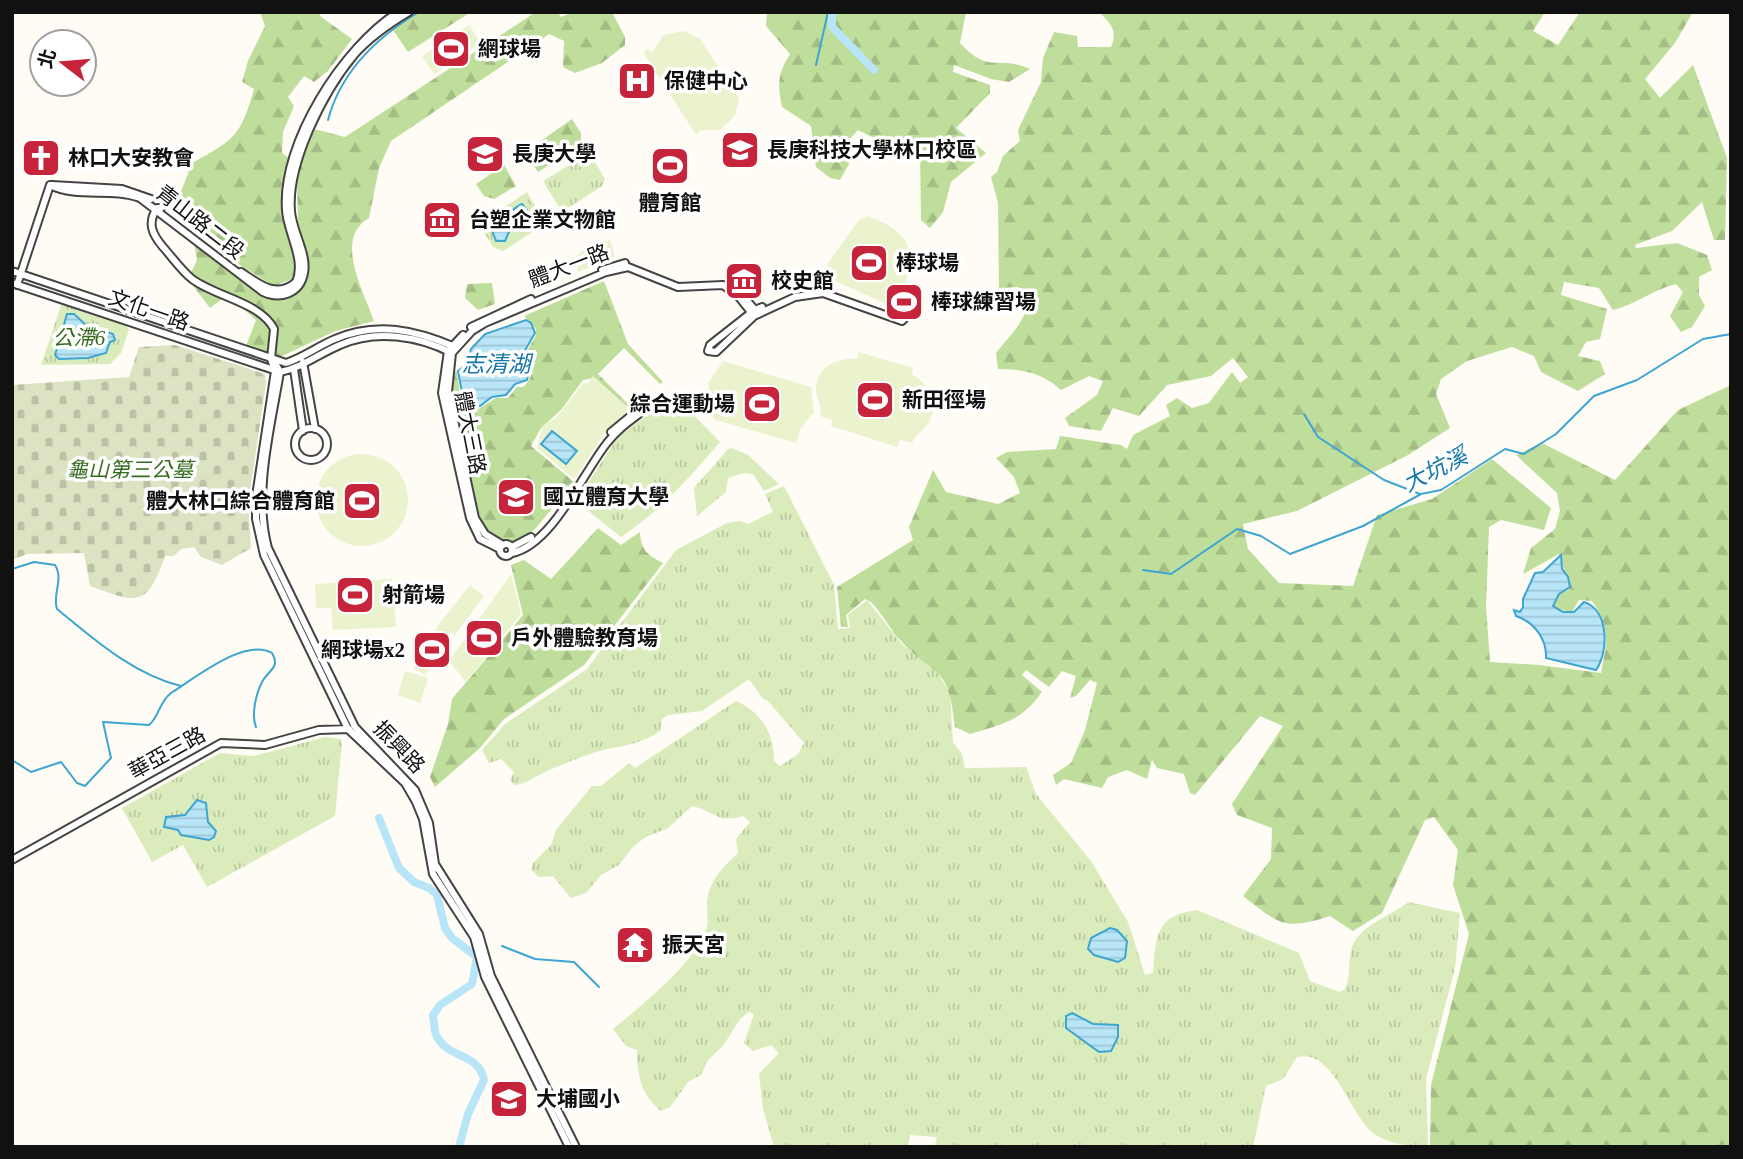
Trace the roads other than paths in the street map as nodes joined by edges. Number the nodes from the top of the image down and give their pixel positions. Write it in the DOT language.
graph roads {
  1 [pos="398,12"];
  2 [pos="409,12"];
  3 [pos="159,208"];
  4 [pos="12,271"];
  5 [pos="21,274"];
  6 [pos="15,284"];
  7 [pos="754,313"];
  8 [pos="453,350"];
  9 [pos="302,357"];
  10 [pos="272,359"];
  11 [pos="305,366"];
  12 [pos="294,369"];
  13 [pos="277,371"];
  14 [pos="314,429"];
  15 [pos="303,431"];
  16 [pos="501,547"];
  17 [pos="512,550"];
  18 [pos="351,728"];
  19 [pos="12,860"];
  20 [pos="550,1103"];
  21 [pos="569,1147"];
  22 [pos="576,1147"];
  1 -- 3 [label="street, 青山路二段"];
  2 -- 3 [label="street, 青山路二段"];
  3 -- 5 [label="street, 青山路二段"];
  3 -- 10 [label="street"];
  4 -- 5 [label="street, 文化一路"];
  5 -- 6 [label="street"];
  5 -- 10 [label="street, 文化一路"];
  6 -- 13 [label="street, 文化一路"];
  7 -- 7 [label="street"];
  7 -- 7 [label="street"];
  7 -- 8 [label="street, 體大一路"];
  8 -- 9 [label="street"];
  8 -- 11 [label="street"];
  8 -- 16 [label="street, 體大三路"];
  9 -- 10 [label="street"];
  9 -- 11 [label="street"];
  10 -- 13 [label="street"];
  11 -- 12 [label="street"];
  11 -- 14 [label="street"];
  12 -- 13 [label="street"];
  12 -- 15 [label="street"];
  13 -- 18 [label="street, 振興路"];
  14 -- 15 [label="street"];
  14 -- 15 [label="street"];
  16 -- 17 [label="street"];
  16 -- 17 [label="street"];
  17 -- 17 [label="street"];
  18 -- 19 [label="street, 華亞三路"];
  18 -- 20 [label="street, 振興路"];
  20 -- 21 [label="street, 振興路"];
  20 -- 22 [label="street, 振興路"];
}
